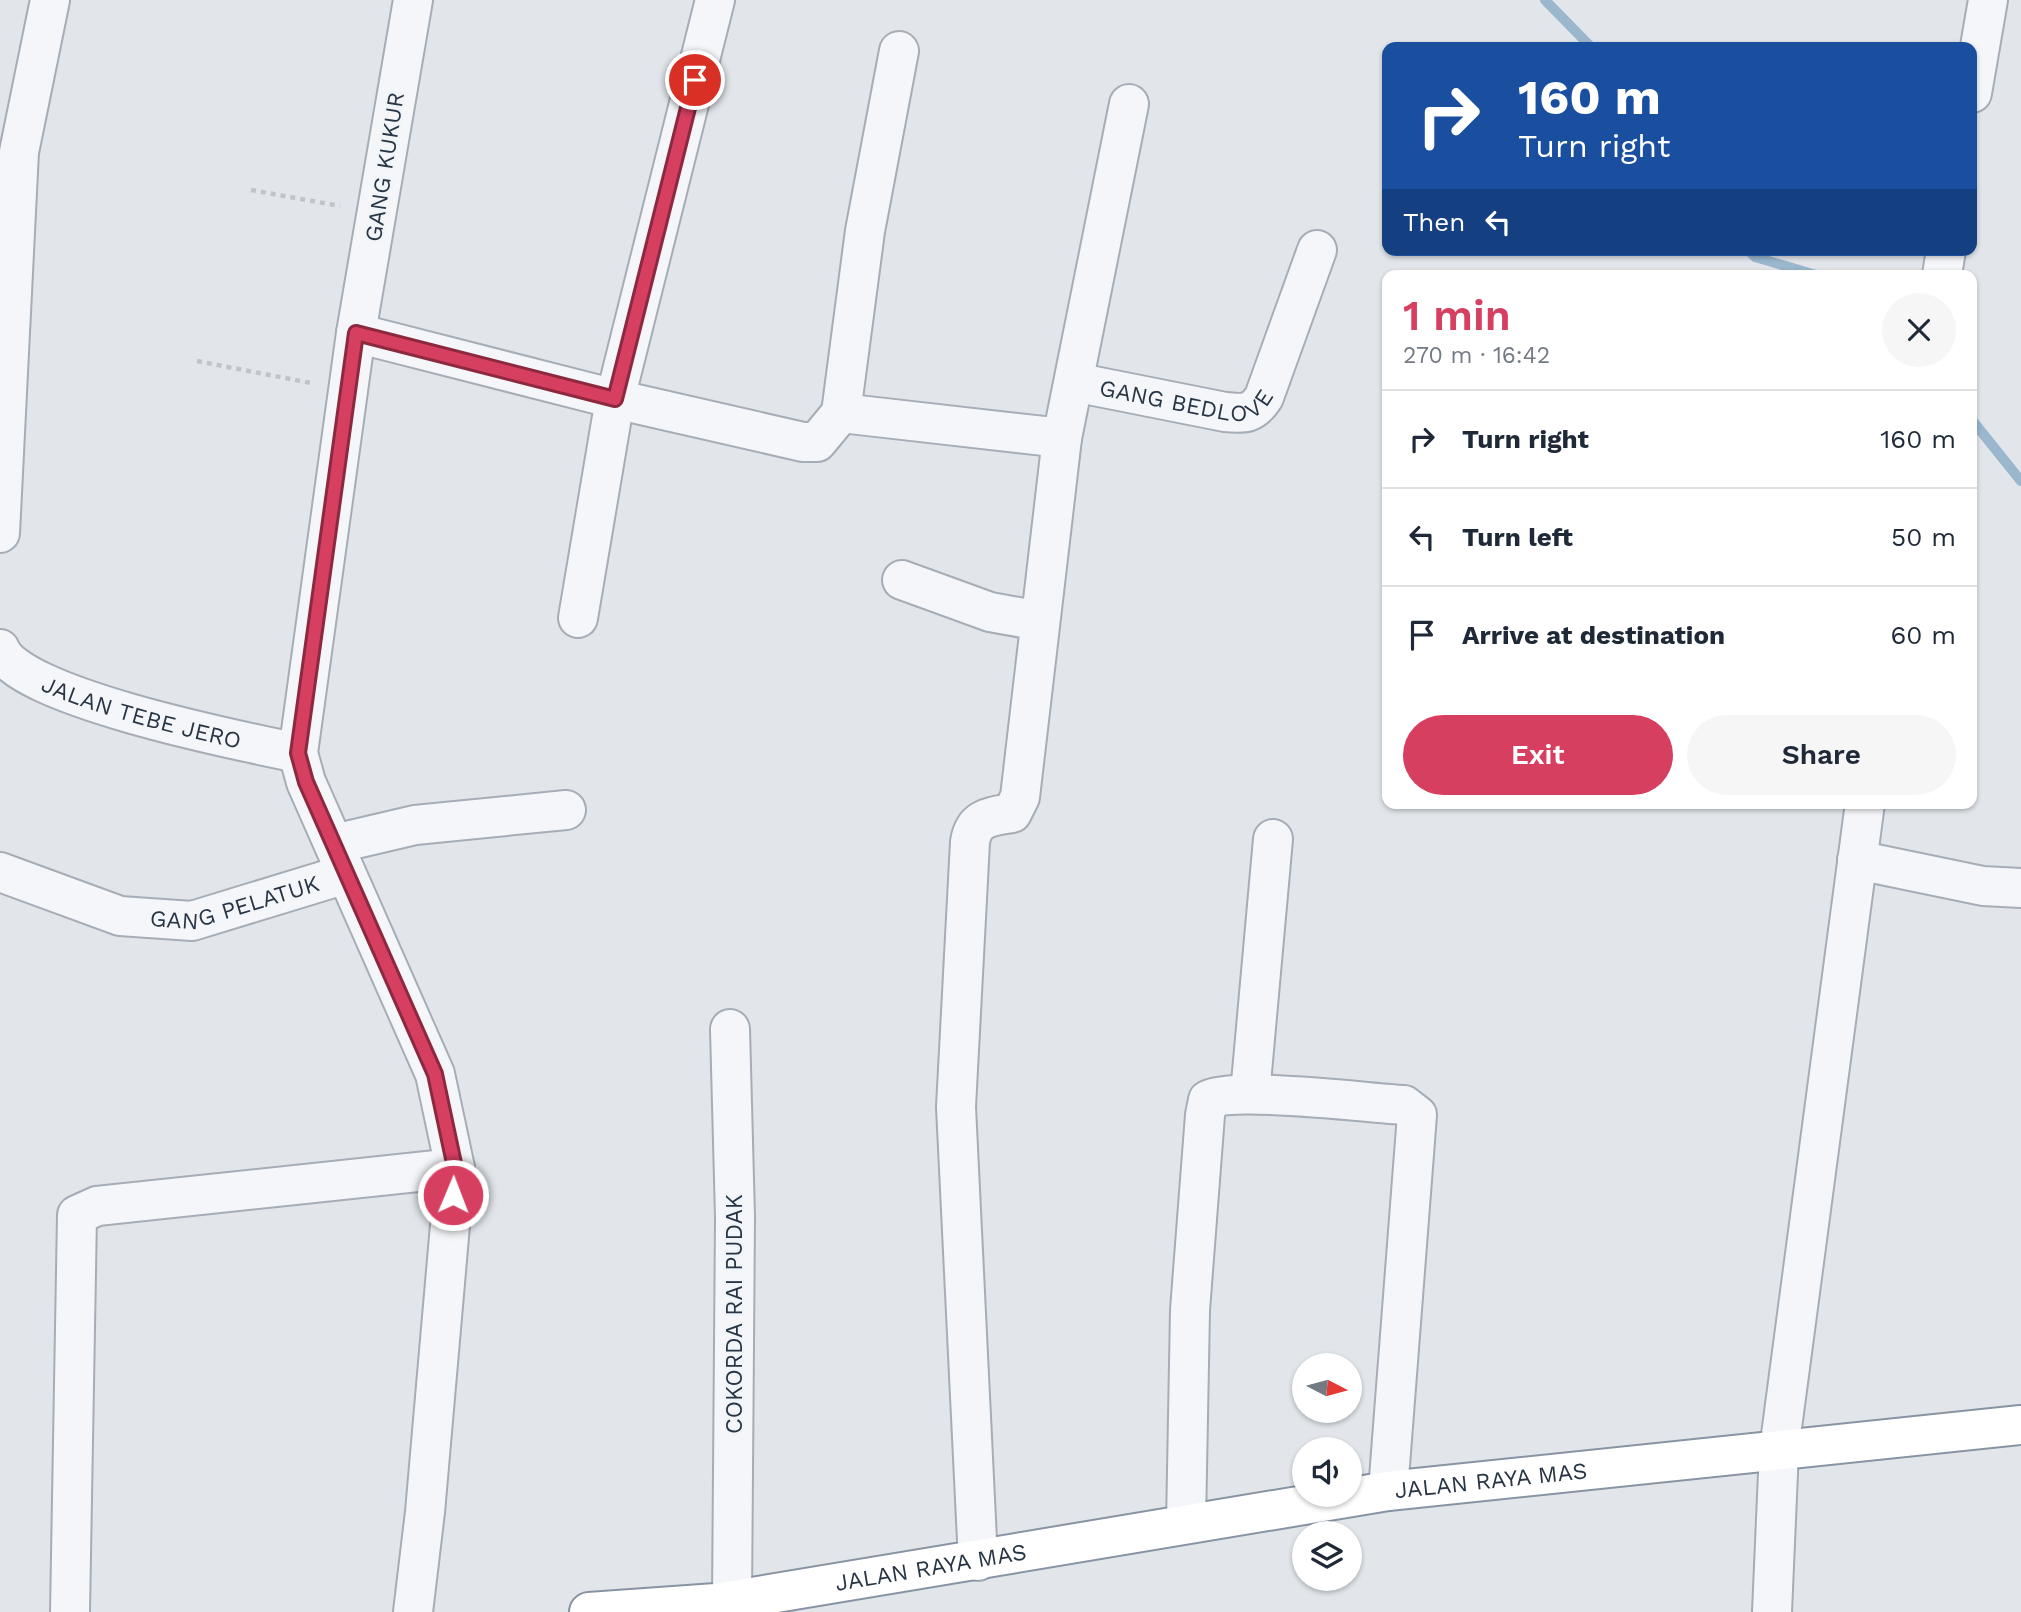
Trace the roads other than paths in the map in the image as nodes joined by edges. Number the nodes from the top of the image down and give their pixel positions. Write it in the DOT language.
graph roads {
  1 [pos="50,0"];
  2 [pos="413,0"];
  3 [pos="715,0"];
  4 [pos="1988,0"];
  5 [pos="900,51"];
  6 [pos="1977,64"];
  7 [pos="1129,104"];
  8 [pos="9,149"];
  9 [pos="1317,250"];
  10 [pos="356,333"];
  11 [pos="1074,382"];
  12 [pos="615,399"];
  13 [pos="841,414"];
  14 [pos="1062,438"];
  15 [pos="0,533"];
  16 [pos="902,580"];
  17 [pos="578,618"];
  18 [pos="1041,621"];
  19 [pos="0,649"];
  20 [pos="1865,809"];
  21 [pos="566,810"];
  22 [pos="321,813"];
  23 [pos="1273,839"];
  24 [pos="1857,860"];
  25 [pos="0,872"];
  26 [pos="2021,888"];
  27 [pos="730,1028"];
  28 [pos="1250,1094"];
  29 [pos="455,1168"];
  30 [pos="2021,1425"];
  31 [pos="1779,1450"];
  32 [pos="1388,1491"];
  33 [pos="1186,1524"];
  34 [pos="978,1560"];
  35 [pos="721,1605"];
  36 [pos="70,1612"];
  37 [pos="413,1612"];
  38 [pos="589,1612"];
  39 [pos="1772,1612"];
  1 -- 8 [label="street"];
  2 -- 10 [label="street, GANG KUKUR"];
  3 -- 12 [label="street"];
  4 -- 6 [label="street"];
  5 -- 13 [label="street"];
  7 -- 11 [label="street"];
  8 -- 15 [label="street"];
  9 -- 11 [label="street, GANG BEDLOVE"];
  10 -- 12 [label="street"];
  10 -- 22 [label="street, GANG KUKUR"];
  11 -- 14 [label="street"];
  12 -- 13 [label="street"];
  12 -- 17 [label="street"];
  13 -- 14 [label="street"];
  14 -- 18 [label="street"];
  16 -- 18 [label="street"];
  18 -- 34 [label="street"];
  19 -- 22 [label="street, JALAN TEBE JERO"];
  20 -- 24 [label="street"];
  21 -- 22 [label="street, GANG PELATUK"];
  22 -- 25 [label="street, GANG PELATUK"];
  22 -- 29 [label="street"];
  23 -- 28 [label="street"];
  24 -- 26 [label="street"];
  24 -- 31 [label="street"];
  27 -- 35 [label="street, COKORDA RAI PUDAK"];
  28 -- 32 [label="street"];
  28 -- 33 [label="street"];
  29 -- 36 [label="street"];
  29 -- 37 [label="street"];
  30 -- 31 [label="highway, JALAN RAYA MAS"];
  31 -- 32 [label="highway, JALAN RAYA MAS"];
  31 -- 39 [label="street"];
  32 -- 33 [label="highway, JALAN RAYA MAS"];
  33 -- 34 [label="highway, JALAN RAYA MAS"];
  34 -- 35 [label="highway, JALAN RAYA MAS"];
  35 -- 38 [label="highway, JALAN RAYA MAS"];
}
